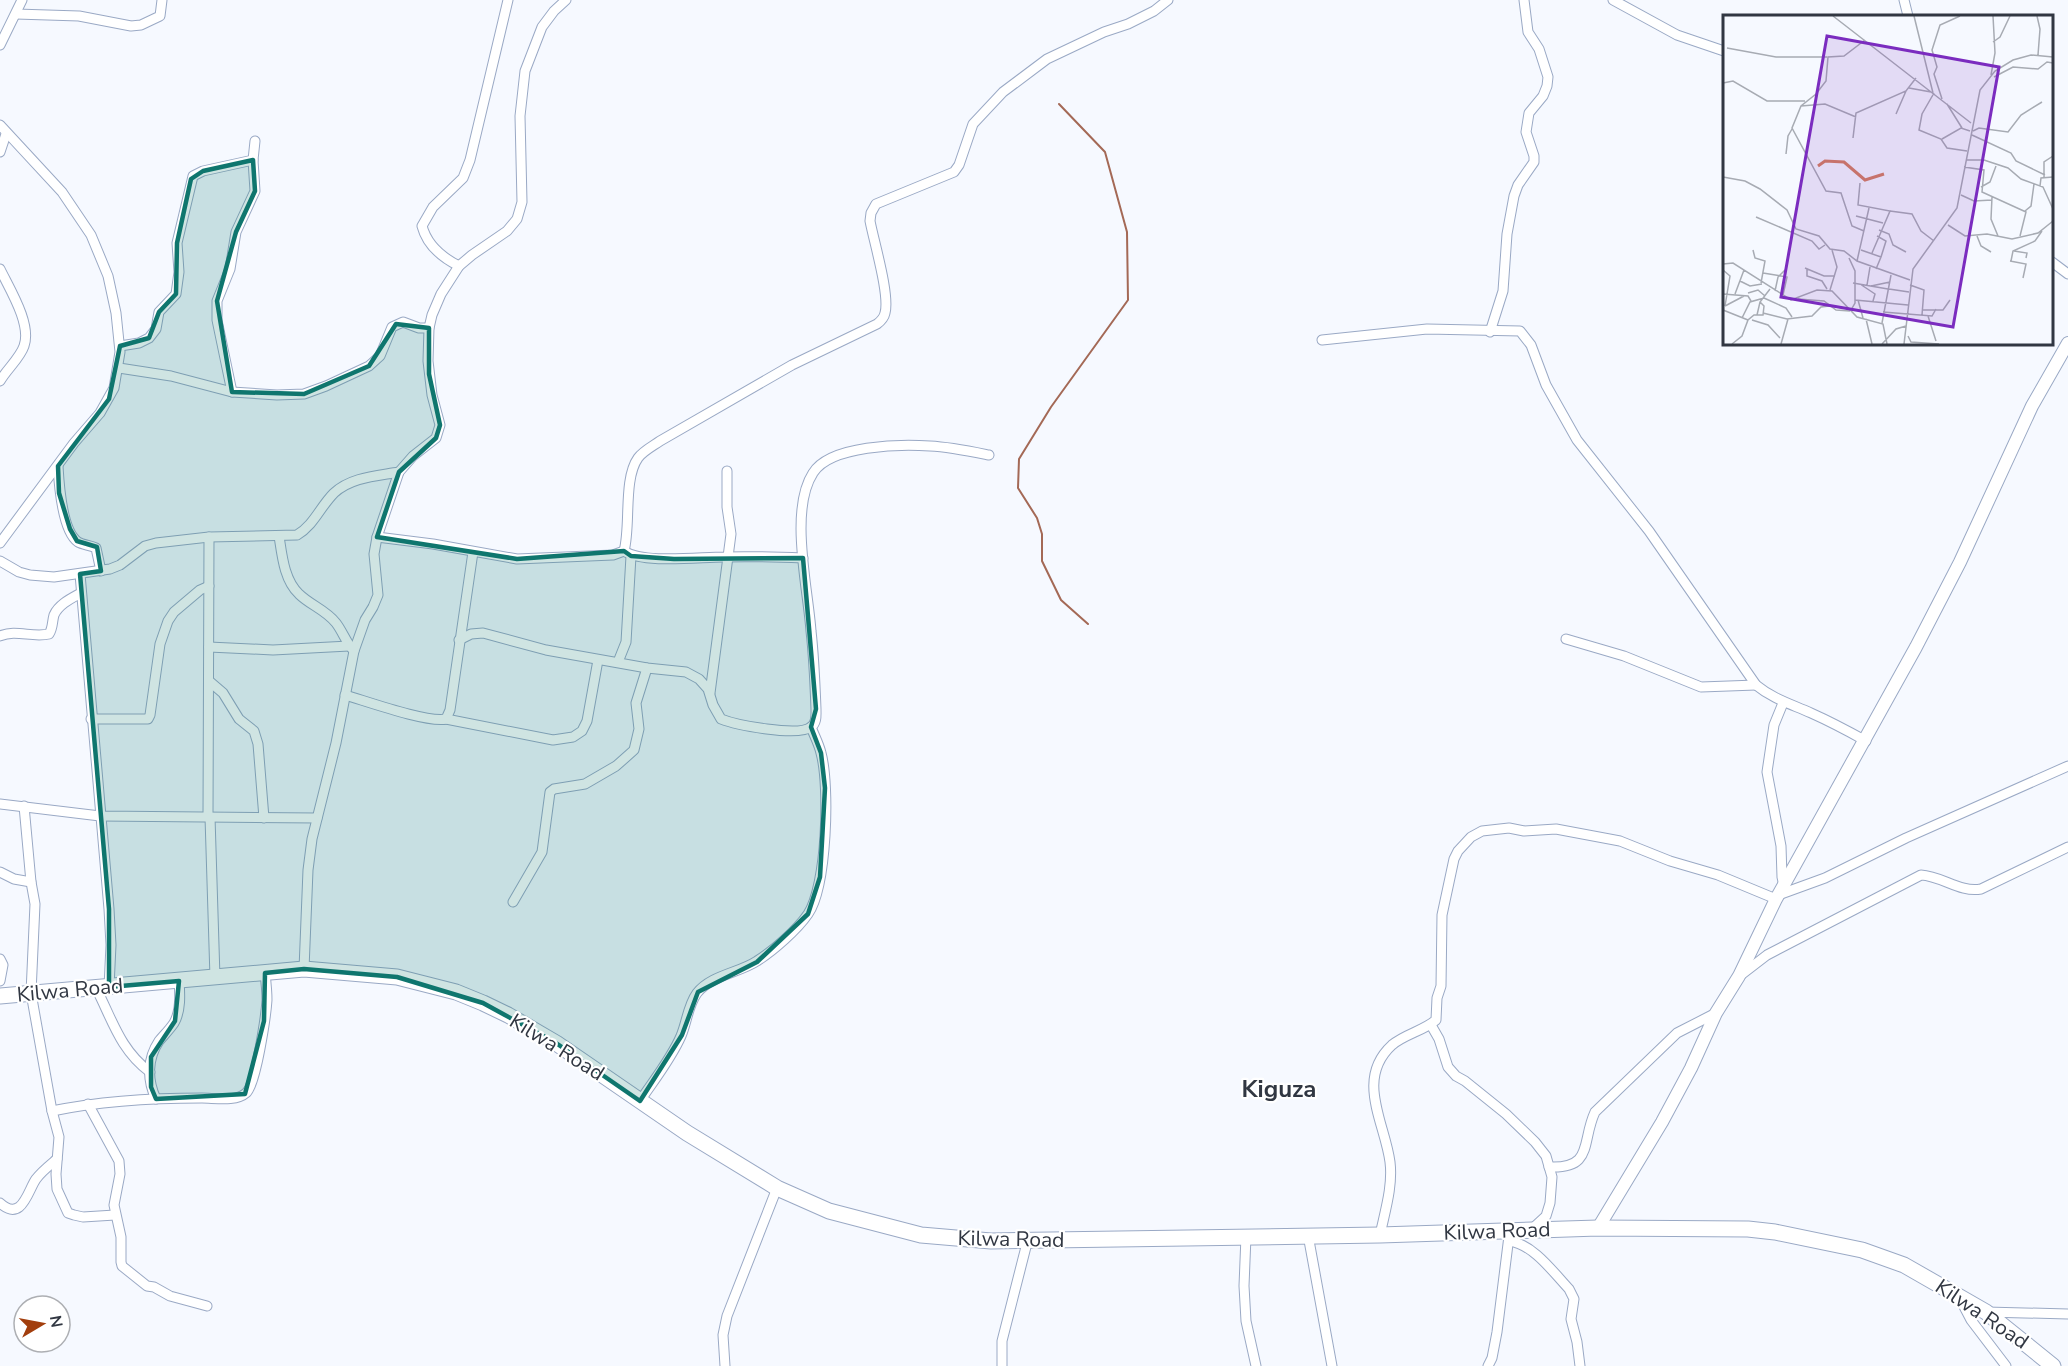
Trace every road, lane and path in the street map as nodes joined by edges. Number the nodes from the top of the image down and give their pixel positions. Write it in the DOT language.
graph roads {
  1 [pos="22,0"];
  2 [pos="162,0"];
  3 [pos="508,0"];
  4 [pos="567,0"];
  5 [pos="1168,0"];
  6 [pos="1524,0"];
  7 [pos="1613,0"];
  8 [pos="1904,0"];
  9 [pos="16,14"];
  10 [pos="1908,15"];
  11 [pos="0,45"];
  12 [pos="1723,50"];
  13 [pos="3,130"];
  14 [pos="255,141"];
  15 [pos="0,152"];
  16 [pos="253,160"];
  17 [pos="2053,263"];
  18 [pos="459,266"];
  19 [pos="0,269"];
  20 [pos="2068,274"];
  21 [pos="429,328"];
  22 [pos="1490,332"];
  23 [pos="1322,340"];
  24 [pos="2068,343"];
  25 [pos="120,346"];
  26 [pos="119,368"];
  27 [pos="0,381"];
  28 [pos="232,392"];
  29 [pos="989,456"];
  30 [pos="58,466"];
  31 [pos="728,471"];
  32 [pos="399,472"];
  33 [pos="279,536"];
  34 [pos="209,537"];
  35 [pos="377,537"];
  36 [pos="0,543"];
  37 [pos="473,552"];
  38 [pos="627,554"];
  39 [pos="727,556"];
  40 [pos="803,558"];
  41 [pos="0,561"];
  42 [pos="101,571"];
  43 [pos="80,574"];
  44 [pos="209,586"];
  45 [pos="81,593"];
  46 [pos="0,636"];
  47 [pos="1566,639"];
  48 [pos="459,640"];
  49 [pos="210,647"];
  50 [pos="351,649"];
  51 [pos="598,660"];
  52 [pos="618,662"];
  53 [pos="647,668"];
  54 [pos="208,681"];
  55 [pos="1756,685"];
  56 [pos="710,693"];
  57 [pos="345,694"];
  58 [pos="1783,703"];
  59 [pos="91,719"];
  60 [pos="446,719"];
  61 [pos="811,727"];
  62 [pos="1866,741"];
  63 [pos="2068,766"];
  64 [pos="0,804"];
  65 [pos="24,806"];
  66 [pos="100,816"];
  67 [pos="209,817"];
  68 [pos="264,818"];
  69 [pos="317,818"];
  70 [pos="2068,847"];
  71 [pos="0,872"];
  72 [pos="31,882"];
  73 [pos="1780,893"];
  74 [pos="513,902"];
  75 [pos="0,959"];
  76 [pos="304,969"];
  77 [pos="265,973"];
  78 [pos="1739,976"];
  79 [pos="215,978"];
  80 [pos="180,981"];
  81 [pos="102,987"];
  82 [pos="31,993"];
  83 [pos="0,994"];
  84 [pos="1716,1013"];
  85 [pos="1431,1024"];
  86 [pos="150,1072"];
  87 [pos="156,1099"];
  88 [pos="640,1101"];
  89 [pos="88,1104"];
  90 [pos="52,1111"];
  91 [pos="57,1159"];
  92 [pos="1549,1167"];
  93 [pos="777,1188"];
  94 [pos="0,1203"];
  95 [pos="115,1215"];
  96 [pos="1598,1228"];
  97 [pos="1532,1230"];
  98 [pos="1380,1234"];
  99 [pos="1308,1235"];
  100 [pos="1246,1236"];
  101 [pos="1509,1236"];
  102 [pos="1028,1239"];
  103 [pos="1959,1296"];
  104 [pos="207,1306"];
  105 [pos="1986,1312"];
  106 [pos="2068,1314"];
  107 [pos="725,1366"];
  108 [pos="1002,1366"];
  109 [pos="1256,1366"];
  110 [pos="1332,1366"];
  111 [pos="1488,1366"];
  112 [pos="1580,1366"];
  113 [pos="2006,1366"];
  114 [pos="2054,1366"];
  1 -- 9 [label="street"];
  2 -- 9 [label="street"];
  3 -- 18 [label="street"];
  4 -- 18 [label="street"];
  5 -- 38 [label="street"];
  6 -- 22 [label="street"];
  7 -- 12 [label="street"];
  8 -- 10 [label="street"];
  9 -- 11 [label="street"];
  13 -- 15 [label="street"];
  13 -- 25 [label="street"];
  14 -- 16 [label="street"];
  16 -- 25 [label="street"];
  16 -- 28 [label="street"];
  17 -- 20 [label="street"];
  18 -- 21 [label="street"];
  19 -- 27 [label="street"];
  21 -- 28 [label="street"];
  21 -- 32 [label="street"];
  22 -- 23 [label="street"];
  22 -- 55 [label="street"];
  24 -- 62 [label="street"];
  25 -- 26 [label="street"];
  26 -- 28 [label="street"];
  26 -- 30 [label="street"];
  29 -- 40 [label="street"];
  30 -- 36 [label="street"];
  30 -- 42 [label="street"];
  31 -- 39 [label="street"];
  32 -- 33 [label="street"];
  32 -- 35 [label="street"];
  33 -- 34 [label="street"];
  33 -- 50 [label="street"];
  34 -- 42 [label="street"];
  34 -- 44 [label="street"];
  35 -- 37 [label="street"];
  35 -- 50 [label="street"];
  37 -- 38 [label="street"];
  37 -- 48 [label="street"];
  38 -- 39 [label="street"];
  38 -- 52 [label="street"];
  39 -- 40 [label="street"];
  39 -- 56 [label="street"];
  40 -- 61 [label="street"];
  41 -- 43 [label="street"];
  42 -- 43 [label="street"];
  43 -- 45 [label="street"];
  44 -- 49 [label="street"];
  44 -- 59 [label="street"];
  45 -- 46 [label="street"];
  45 -- 59 [label="street"];
  47 -- 55 [label="street"];
  48 -- 51 [label="street"];
  48 -- 60 [label="street"];
  49 -- 50 [label="street"];
  49 -- 54 [label="street"];
  50 -- 57 [label="street"];
  51 -- 52 [label="street"];
  51 -- 60 [label="street"];
  52 -- 53 [label="street"];
  53 -- 56 [label="street"];
  53 -- 74 [label="street"];
  54 -- 67 [label="street"];
  54 -- 68 [label="street"];
  55 -- 58 [label="street"];
  56 -- 61 [label="street"];
  57 -- 60 [label="street"];
  57 -- 69 [label="street"];
  58 -- 62 [label="street"];
  58 -- 73 [label="street"];
  59 -- 66 [label="street"];
  61 -- 88 [label="street"];
  62 -- 73 [label="street"];
  63 -- 73 [label="street"];
  64 -- 65 [label="street"];
  65 -- 66 [label="street"];
  65 -- 72 [label="street"];
  66 -- 67 [label="street"];
  66 -- 81 [label="street"];
  67 -- 68 [label="street"];
  67 -- 79 [label="street"];
  68 -- 69 [label="street"];
  69 -- 76 [label="street"];
  70 -- 78 [label="street"];
  71 -- 72 [label="street"];
  72 -- 82 [label="street"];
  73 -- 78 [label="street"];
  73 -- 85 [label="street"];
  75 -- 83 [label="street"];
  76 -- 77 [label="highway, Kilwa Road"];
  76 -- 88 [label="highway, Kilwa Road"];
  77 -- 79 [label="highway, Kilwa Road"];
  77 -- 87 [label="street"];
  78 -- 84 [label="street"];
  79 -- 80 [label="highway, Kilwa Road"];
  80 -- 81 [label="highway, Kilwa Road"];
  80 -- 86 [label="street"];
  81 -- 82 [label="highway, Kilwa Road"];
  81 -- 86 [label="street"];
  82 -- 83 [label="highway, Kilwa Road"];
  82 -- 90 [label="street"];
  84 -- 92 [label="street"];
  84 -- 96 [label="street"];
  85 -- 92 [label="street"];
  85 -- 98 [label="street"];
  86 -- 87 [label="street"];
  87 -- 89 [label="street"];
  88 -- 93 [label="highway, Kilwa Road"];
  89 -- 90 [label="street"];
  89 -- 95 [label="street"];
  90 -- 91 [label="street"];
  91 -- 94 [label="street"];
  91 -- 95 [label="street"];
  92 -- 97 [label="street"];
  93 -- 102 [label="highway, Kilwa Road"];
  93 -- 107 [label="street"];
  95 -- 104 [label="street"];
  96 -- 97 [label="highway, Kilwa Road"];
  96 -- 103 [label="highway, Kilwa Road"];
  97 -- 101 [label="highway, Kilwa Road"];
  98 -- 99 [label="highway, Kilwa Road"];
  98 -- 101 [label="highway, Kilwa Road"];
  99 -- 100 [label="highway, Kilwa Road"];
  99 -- 110 [label="street"];
  100 -- 102 [label="highway, Kilwa Road"];
  100 -- 109 [label="street"];
  101 -- 111 [label="street"];
  101 -- 112 [label="street"];
  102 -- 108 [label="street"];
  103 -- 105 [label="highway, Kilwa Road"];
  103 -- 113 [label="street"];
  105 -- 106 [label="street"];
  105 -- 114 [label="highway, Kilwa Road"];
}
